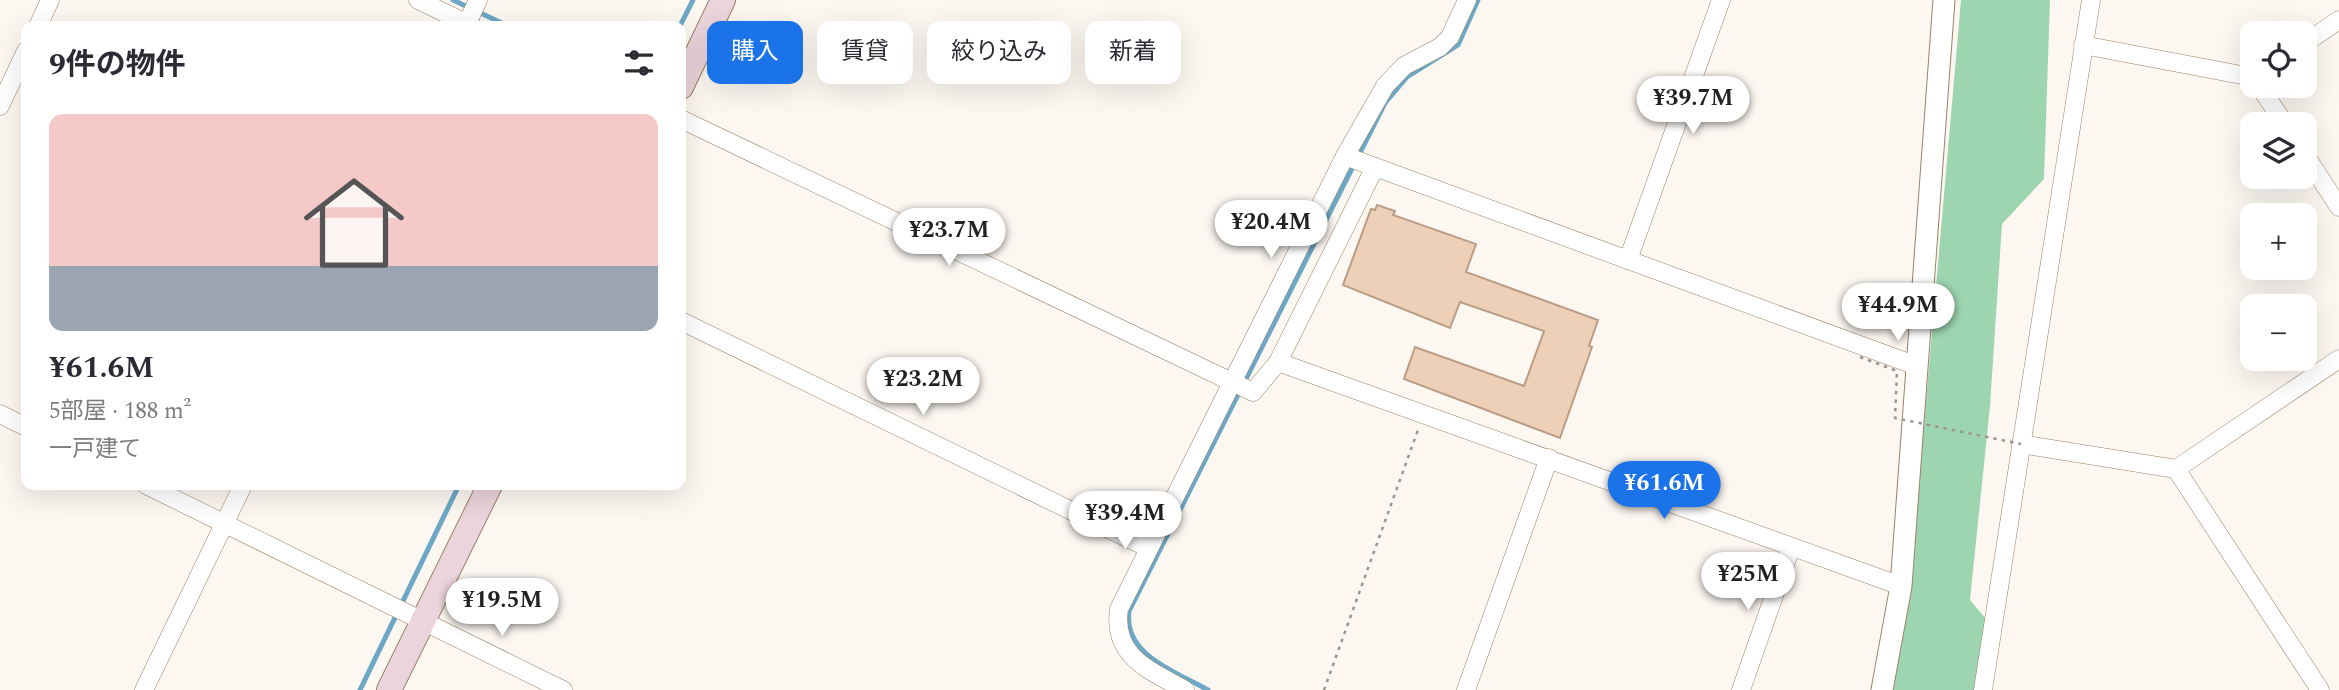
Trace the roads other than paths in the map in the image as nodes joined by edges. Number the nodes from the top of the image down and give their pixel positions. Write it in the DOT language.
graph roads {
  1 [pos="50,0"];
  2 [pos="418,0"];
  3 [pos="478,0"];
  4 [pos="723,0"];
  5 [pos="1467,0"];
  6 [pos="1721,0"];
  7 [pos="1944,0"];
  8 [pos="2091,0"];
  9 [pos="2339,20"];
  10 [pos="40,21"];
  11 [pos="462,21"];
  12 [pos="469,21"];
  13 [pos="2317,35"];
  14 [pos="2083,45"];
  15 [pos="21,62"];
  16 [pos="2240,75"];
  17 [pos="686,77"];
  18 [pos="0,106"];
  19 [pos="686,121"];
  20 [pos="1345,156"];
  21 [pos="1370,165"];
  22 [pos="2317,173"];
  23 [pos="2339,207"];
  24 [pos="1628,260"];
  25 [pos="686,323"];
  26 [pos="2339,359"];
  27 [pos="1278,362"];
  28 [pos="1917,366"];
  29 [pos="1231,381"];
  30 [pos="0,414"];
  31 [pos="21,424"];
  32 [pos="2021,444"];
  33 [pos="1549,458"];
  34 [pos="2176,468"];
  35 [pos="157,490"];
  36 [pos="241,490"];
  37 [pos="488,490"];
  38 [pos="225,522"];
  39 [pos="1791,547"];
  40 [pos="1148,548"];
  41 [pos="1901,586"];
  42 [pos="423,621"];
  43 [pos="144,690"];
  44 [pos="389,690"];
  45 [pos="563,690"];
  46 [pos="1185,690"];
  47 [pos="1466,690"];
  48 [pos="1741,690"];
  49 [pos="1882,690"];
  50 [pos="1983,690"];
  51 [pos="2320,690"];
  1 -- 10 [label="street"];
  2 -- 11 [label="street"];
  3 -- 12 [label="street"];
  4 -- 17 [label="main road"];
  5 -- 20 [label="street"];
  6 -- 24 [label="street"];
  7 -- 28 [label="street"];
  8 -- 14 [label="street"];
  9 -- 13 [label="street"];
  14 -- 16 [label="street"];
  14 -- 32 [label="street"];
  15 -- 18 [label="street"];
  19 -- 29 [label="street"];
  20 -- 21 [label="street"];
  20 -- 29 [label="street"];
  21 -- 24 [label="street"];
  21 -- 27 [label="street"];
  22 -- 23 [label="street"];
  24 -- 28 [label="street"];
  25 -- 40 [label="street"];
  26 -- 34 [label="street"];
  27 -- 29 [label="street"];
  27 -- 33 [label="street"];
  28 -- 41 [label="street"];
  29 -- 40 [label="street"];
  30 -- 31 [label="street"];
  32 -- 34 [label="street"];
  32 -- 50 [label="street"];
  33 -- 39 [label="street"];
  33 -- 47 [label="street"];
  34 -- 51 [label="street"];
  35 -- 38 [label="street"];
  36 -- 38 [label="street"];
  37 -- 42 [label="main road"];
  38 -- 42 [label="street"];
  38 -- 43 [label="street"];
  39 -- 41 [label="street"];
  39 -- 48 [label="street"];
  40 -- 46 [label="street"];
  41 -- 49 [label="street"];
  42 -- 44 [label="main road"];
  42 -- 45 [label="street"];
}
